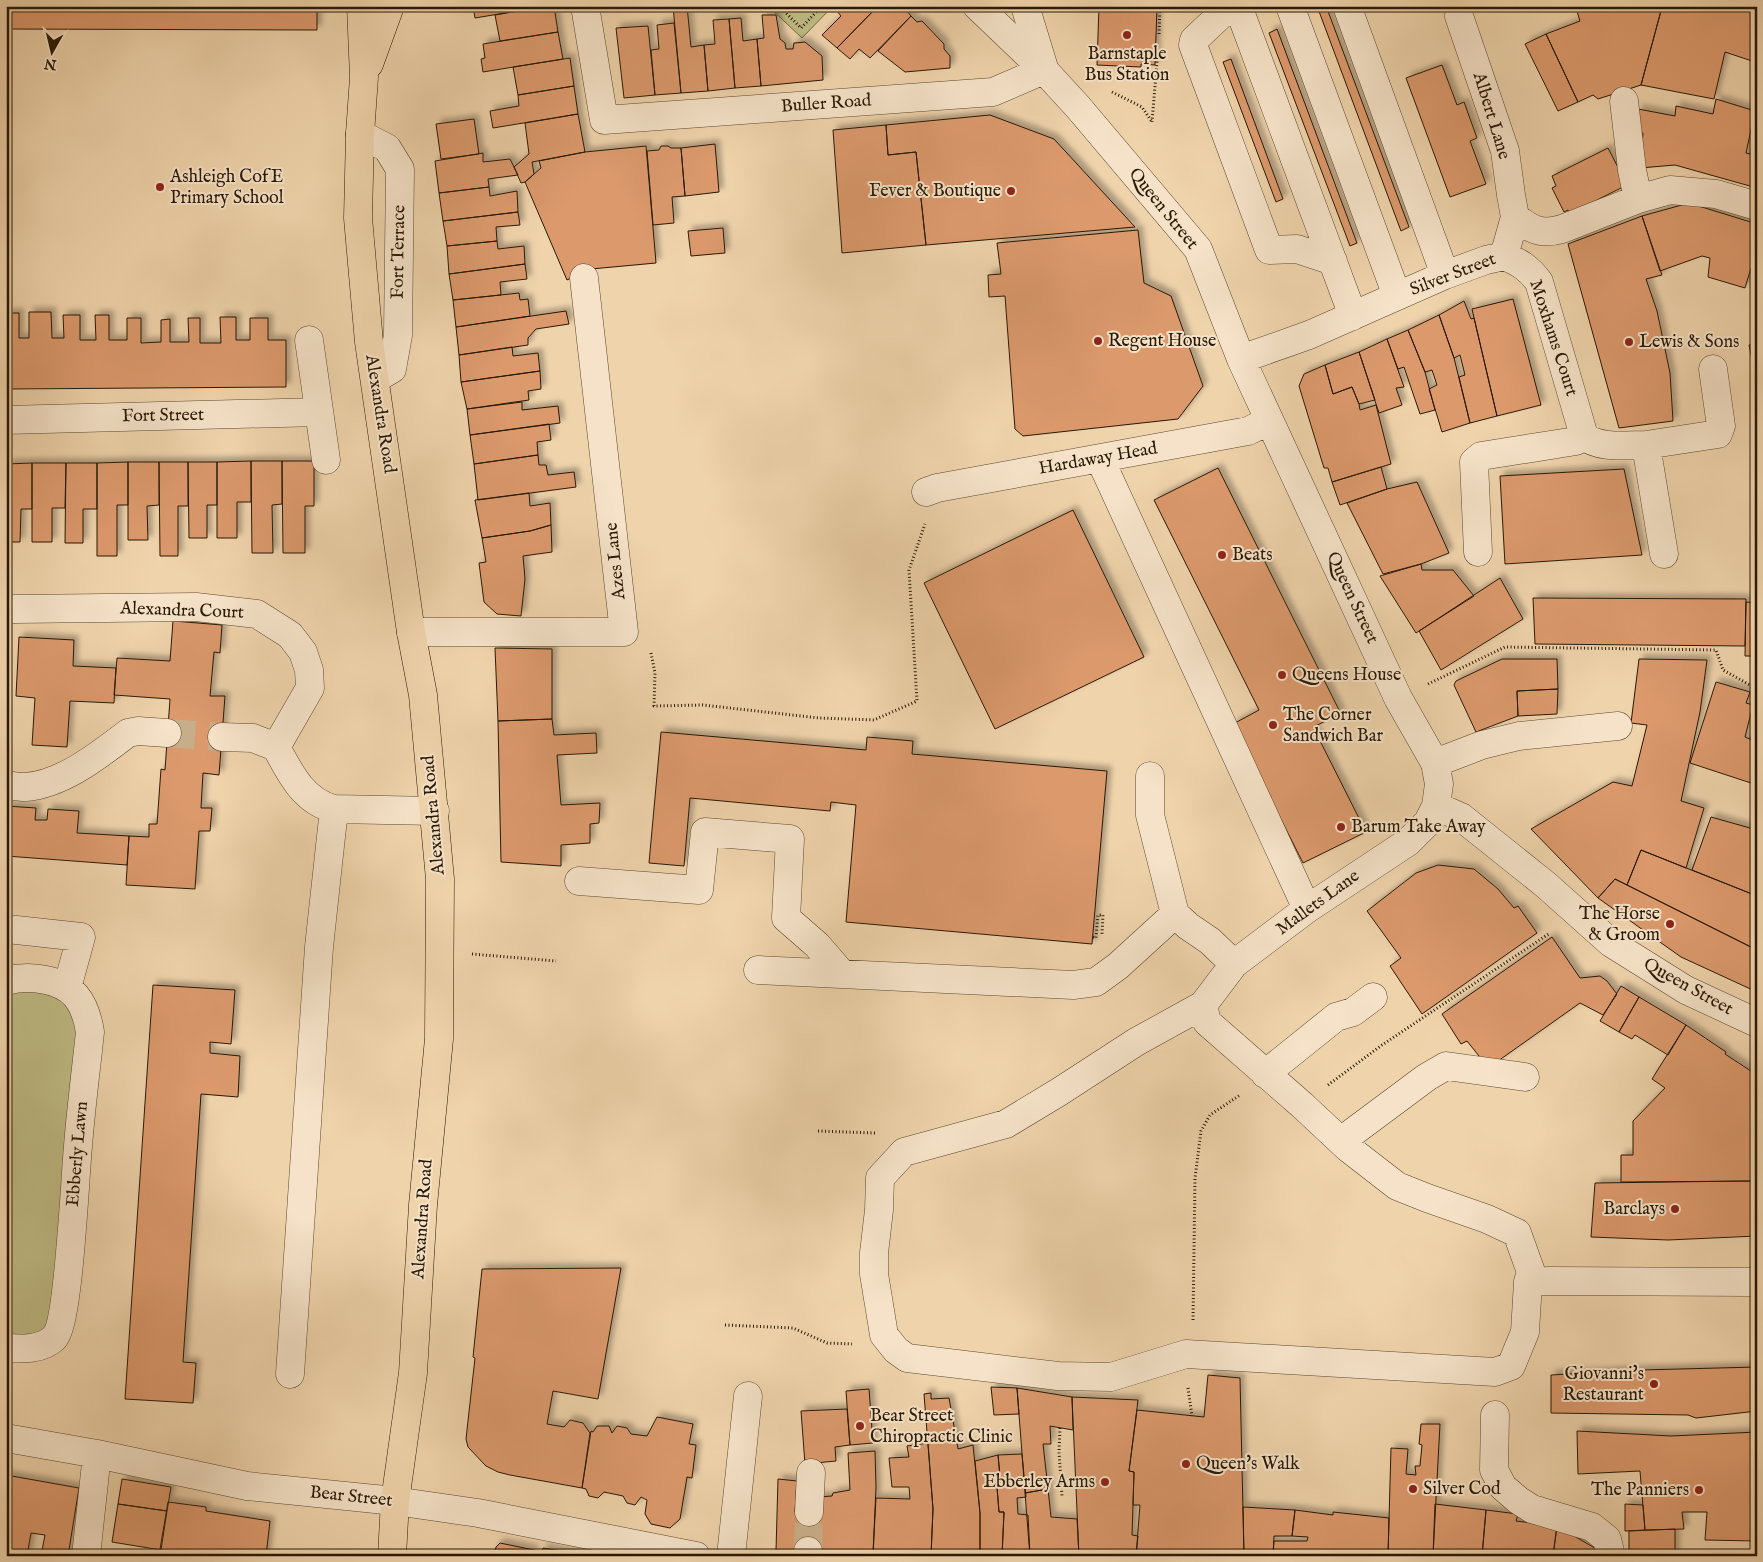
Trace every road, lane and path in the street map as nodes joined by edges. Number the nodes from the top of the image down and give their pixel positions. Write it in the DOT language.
graph roads {
  1 [pos="361,6"];
  2 [pos="390,6"];
  3 [pos="585,6"];
  4 [pos="779,6"];
  5 [pos="822,6"];
  6 [pos="977,6"];
  7 [pos="1025,6"];
  8 [pos="1160,6"];
  9 [pos="1230,6"];
  10 [pos="1238,6"];
  11 [pos="1290,6"];
  12 [pos="1347,6"];
  13 [pos="1456,10"];
  14 [pos="1159,34"];
  15 [pos="1158,44"];
  16 [pos="1044,70"];
  17 [pos="364,77"];
  18 [pos="1624,101"];
  19 [pos="1152,122"];
  20 [pos="360,134"];
  21 [pos="1638,199"];
  22 [pos="1757,206"];
  23 [pos="1515,218"];
  24 [pos="1504,256"];
  25 [pos="1332,261"];
  26 [pos="1445,275"];
  27 [pos="584,278"];
  28 [pos="1397,296"];
  29 [pos="1353,316"];
  30 [pos="308,340"];
  31 [pos="1241,359"];
  32 [pos="1713,369"];
  33 [pos="375,380"];
  34 [pos="319,412"];
  35 [pos="6,420"];
  36 [pos="1269,421"];
  37 [pos="1584,436"];
  38 [pos="1646,445"];
  39 [pos="1100,459"];
  40 [pos="326,460"];
  41 [pos="931,490"];
  42 [pos="1478,552"];
  43 [pos="1664,554"];
  44 [pos="6,610"];
  45 [pos="411,632"];
  46 [pos="624,632"];
  47 [pos="1757,689"];
  48 [pos="1398,698"];
  49 [pos="1618,726"];
  50 [pos="167,733"];
  51 [pos="222,736"];
  52 [pos="276,747"];
  53 [pos="1435,763"];
  54 [pos="1150,776"];
  55 [pos="6,785"];
  56 [pos="1436,806"];
  57 [pos="334,808"];
  58 [pos="435,811"];
  59 [pos="579,881"];
  60 [pos="1307,909"];
  61 [pos="1578,913"];
  62 [pos="1175,914"];
  63 [pos="7,929"];
  64 [pos="440,951"];
  65 [pos="556,961"];
  66 [pos="1234,964"];
  67 [pos="758,970"];
  68 [pos="842,974"];
  69 [pos="6,981"];
  70 [pos="67,988"];
  71 [pos="1374,997"];
  72 [pos="1203,1005"];
  73 [pos="1757,1023"];
  74 [pos="1265,1074"];
  75 [pos="1524,1077"];
  76 [pos="1302,1105"];
  77 [pos="818,1131"];
  78 [pos="1340,1141"];
  79 [pos="904,1152"];
  80 [pos="1528,1282"];
  81 [pos="1750,1282"];
  82 [pos="725,1325"];
  83 [pos="890,1344"];
  84 [pos="6,1348"];
  85 [pos="1186,1354"];
  86 [pos="290,1374"];
  87 [pos="748,1396"];
  88 [pos="1192,1416"];
  89 [pos="1494,1416"];
  90 [pos="1060,1428"];
  91 [pos="6,1438"];
  92 [pos="97,1454"];
  93 [pos="811,1473"];
  94 [pos="1062,1496"];
  95 [pos="396,1501"];
  96 [pos="809,1512"];
  97 [pos="86,1556"];
  98 [pos="392,1556"];
  99 [pos="696,1556"];
  100 [pos="731,1556"];
  101 [pos="1611,1556"];
  1 -- 17 [label="main road, Alexandra Road"];
  2 -- 17 [label="main road, Alexandra Road"];
  3 -- 16 [label="street, Buller Road"];
  4 -- 5 [label="path"];
  6 -- 16 [label="street, Queen Street"];
  7 -- 16 [label="street, Queen Street"];
  8 -- 14 [label="path"];
  9 -- 25 [label="street"];
  10 -- 25 [label="street"];
  11 -- 28 [label="street"];
  12 -- 26 [label="street"];
  13 -- 23 [label="street, Albert Lane"];
  15 -- 19 [label="path"];
  16 -- 31 [label="street, Queen Street"];
  17 -- 20 [label="main road, Alexandra Road"];
  18 -- 21 [label="street"];
  20 -- 33 [label="main road, Alexandra Road"];
  20 -- 33 [label="street, Fort Terrace"];
  21 -- 22 [label="street"];
  21 -- 23 [label="street"];
  23 -- 24 [label="street, Silver Street"];
  24 -- 26 [label="street, Silver Street"];
  24 -- 37 [label="street, Moxhams Court"];
  25 -- 29 [label="street"];
  26 -- 28 [label="street, Silver Street"];
  27 -- 46 [label="street, Azes Lane"];
  28 -- 29 [label="street, Silver Street"];
  29 -- 31 [label="street, Silver Street"];
  30 -- 34 [label="street"];
  31 -- 36 [label="street, Queen Street"];
  32 -- 38 [label="street"];
  33 -- 45 [label="main road, Alexandra Road"];
  34 -- 35 [label="street, Fort Street"];
  34 -- 40 [label="street"];
  36 -- 39 [label="street, Hardaway Head"];
  36 -- 48 [label="street, Queen Street"];
  37 -- 38 [label="street"];
  37 -- 42 [label="street"];
  38 -- 43 [label="street"];
  39 -- 41 [label="street, Hardaway Head"];
  39 -- 60 [label="street"];
  41 -- 46 [label="path"];
  44 -- 52 [label="street, Alexandra Court"];
  45 -- 46 [label="street"];
  45 -- 58 [label="main road, Alexandra Road"];
  47 -- 48 [label="path"];
  48 -- 53 [label="street, Queen Street"];
  49 -- 53 [label="street"];
  50 -- 55 [label="street"];
  51 -- 52 [label="street"];
  52 -- 57 [label="street"];
  53 -- 56 [label="street, Queen Street"];
  54 -- 62 [label="street"];
  56 -- 60 [label="street, Mallets Lane"];
  56 -- 61 [label="street, Queen Street"];
  57 -- 58 [label="street"];
  57 -- 86 [label="street"];
  58 -- 64 [label="main road, Alexandra Road"];
  59 -- 68 [label="street"];
  60 -- 66 [label="street, Mallets Lane"];
  61 -- 73 [label="street, Queen Street"];
  61 -- 76 [label="path"];
  62 -- 66 [label="street"];
  62 -- 68 [label="street"];
  63 -- 70 [label="street"];
  64 -- 65 [label="path"];
  64 -- 95 [label="main road, Alexandra Road"];
  66 -- 72 [label="street, Mallets Lane"];
  67 -- 68 [label="street"];
  69 -- 70 [label="street, Ebberly Lawn"];
  70 -- 84 [label="street, Ebberly Lawn"];
  71 -- 74 [label="street"];
  72 -- 74 [label="street"];
  72 -- 79 [label="street"];
  74 -- 76 [label="street"];
  74 -- 85 [label="path"];
  75 -- 78 [label="street"];
  76 -- 78 [label="street"];
  77 -- 79 [label="path"];
  78 -- 80 [label="street"];
  79 -- 83 [label="street"];
  80 -- 81 [label="street"];
  80 -- 85 [label="street"];
  82 -- 83 [label="path"];
  83 -- 85 [label="street"];
  85 -- 88 [label="path"];
  87 -- 100 [label="street"];
  89 -- 101 [label="street"];
  90 -- 94 [label="path"];
  91 -- 92 [label="street, Bear Street"];
  92 -- 95 [label="street, Bear Street"];
  92 -- 97 [label="street"];
  93 -- 96 [label="street"];
  95 -- 98 [label="main road, Alexandra Road"];
  95 -- 99 [label="street, Bear Street"];
}
